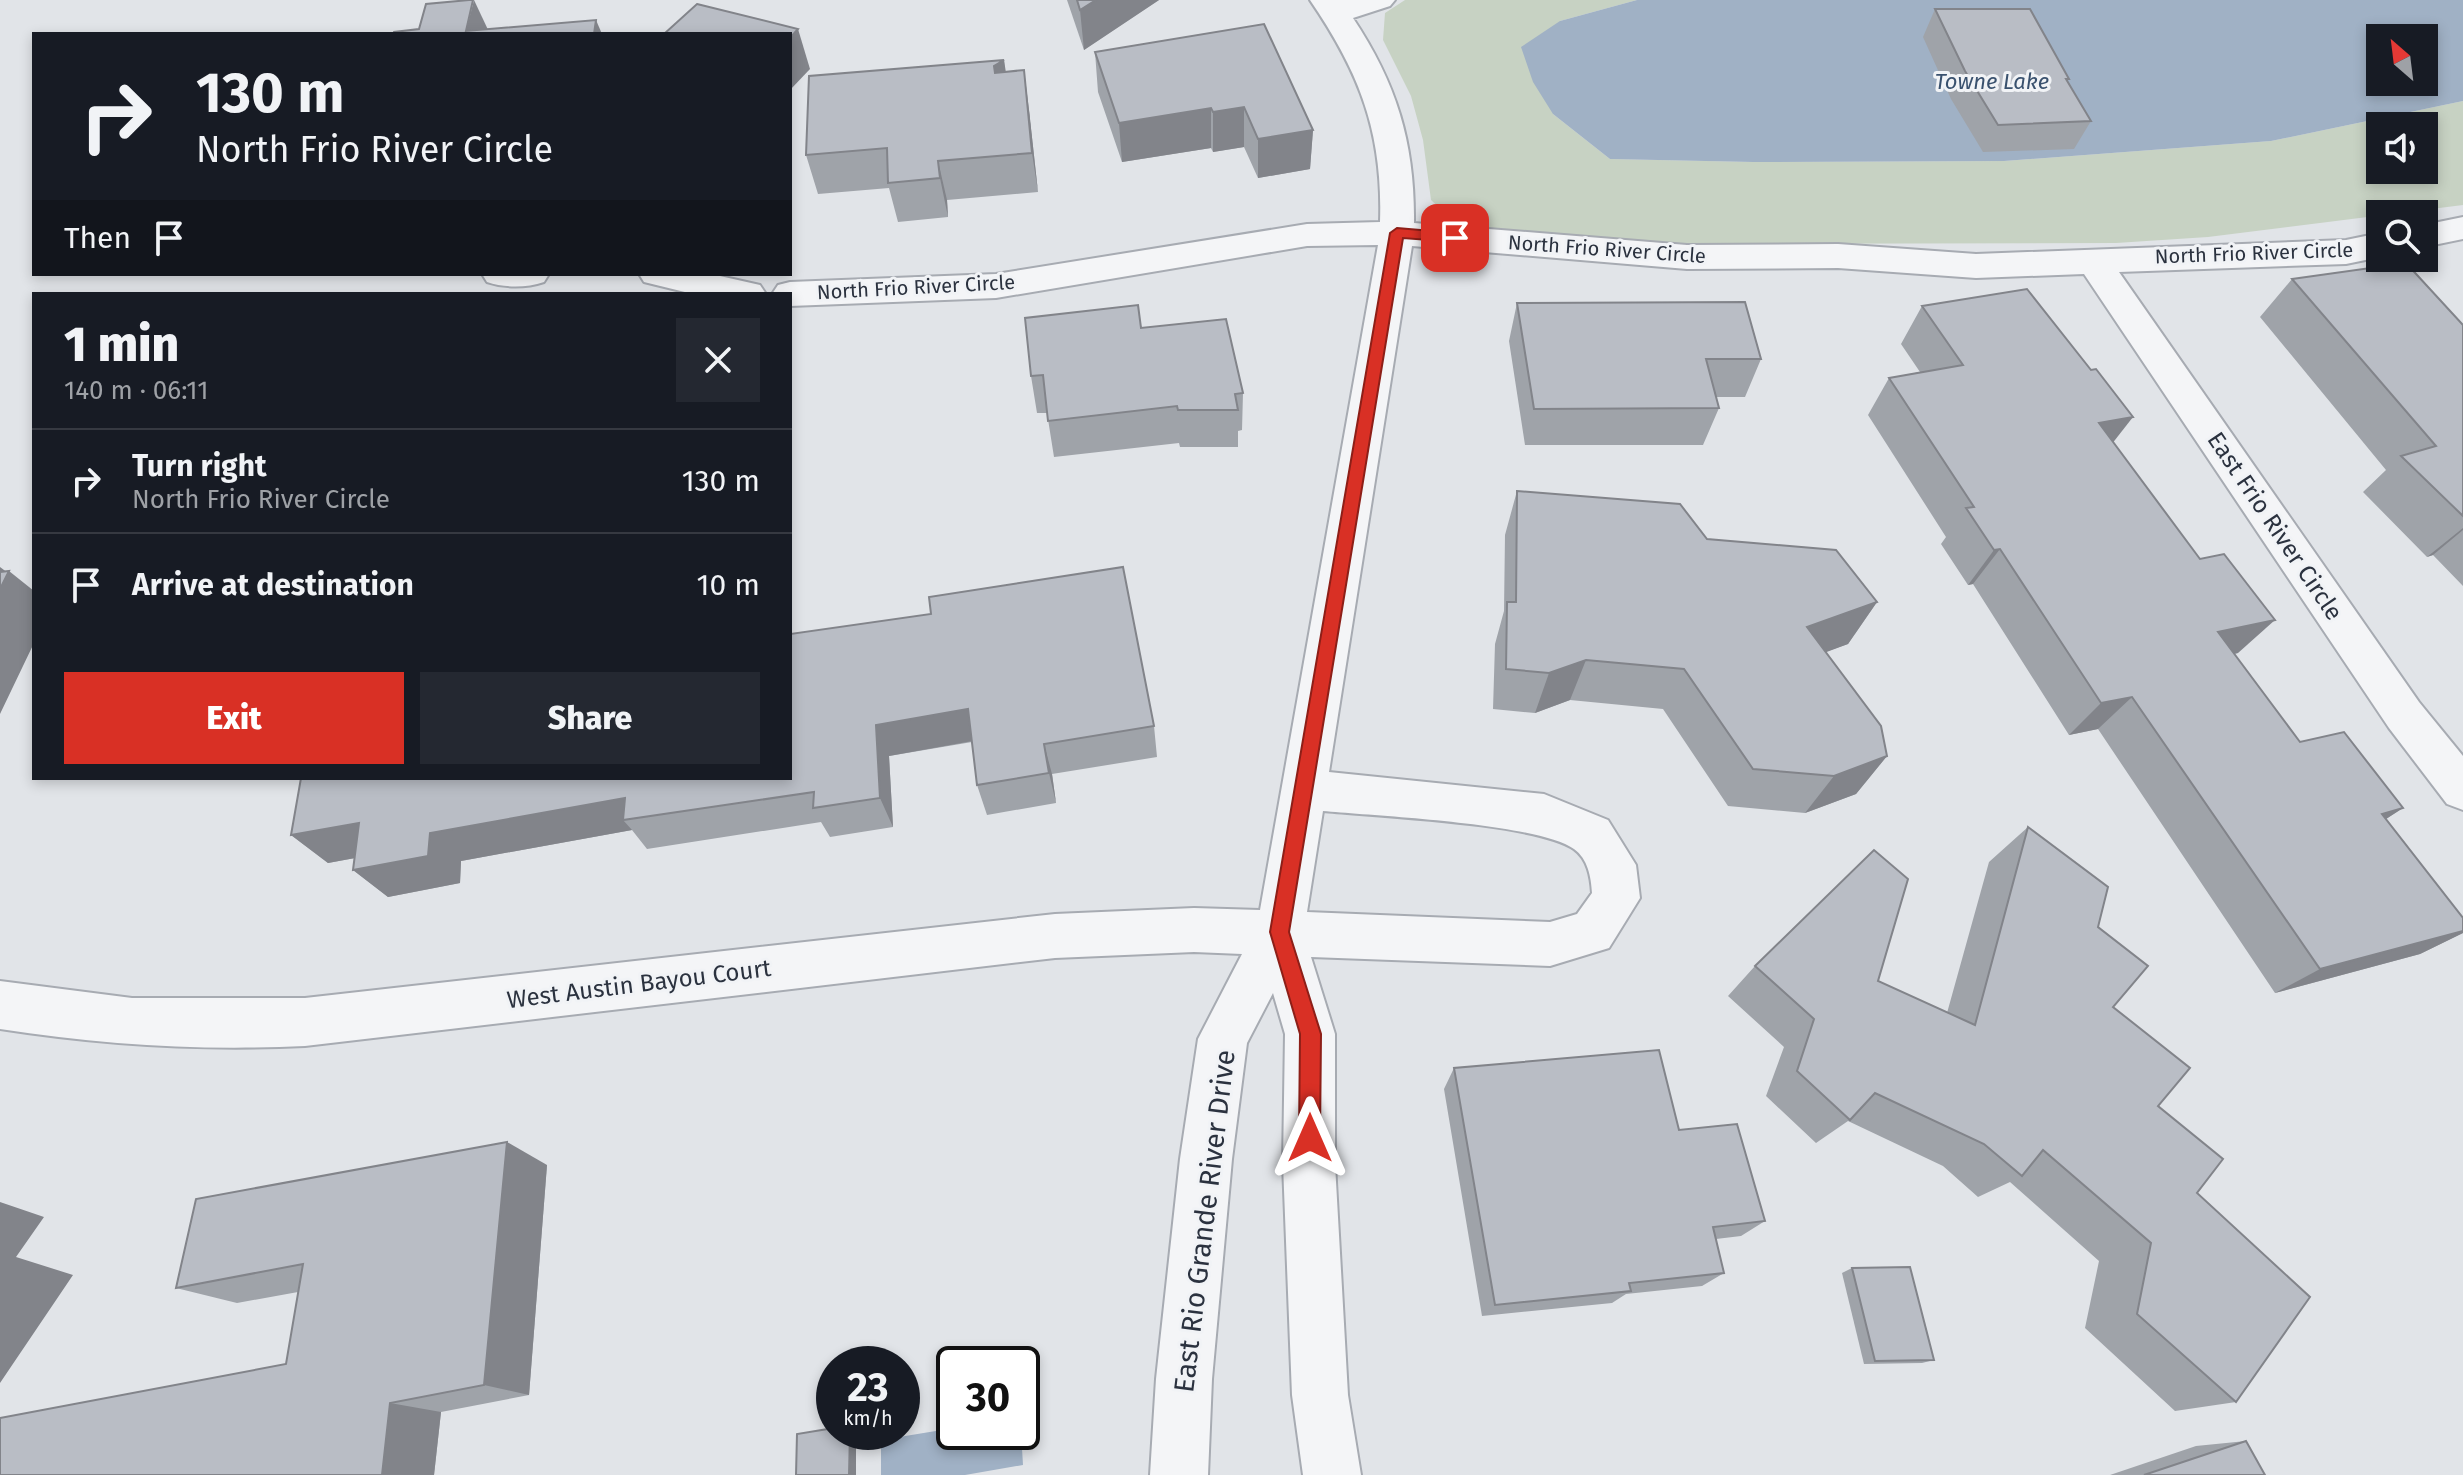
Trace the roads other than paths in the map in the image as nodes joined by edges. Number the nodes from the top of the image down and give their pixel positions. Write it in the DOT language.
graph roads {
  1 [pos="1380,0"];
  2 [pos="1331,6"];
  3 [pos="2463,228"];
  4 [pos="1397,233"];
  5 [pos="2438,233"];
  6 [pos="2366,248"];
  7 [pos="2092,259"];
  8 [pos="665,276"];
  9 [pos="739,292"];
  10 [pos="792,294"];
  11 [pos="1303,789"];
  12 [pos="2463,790"];
  13 [pos="1280,932"];
  14 [pos="0,1005"];
  15 [pos="1179,1475"];
  16 [pos="1332,1475"];
  1 -- 2 [label="street"];
  2 -- 4 [label="street, East Rio Grande River Drive"];
  3 -- 5 [label="street"];
  4 -- 7 [label="street, North Frio River Circle"];
  4 -- 10 [label="street, North Frio River Circle"];
  4 -- 11 [label="street, East Rio Grande River Drive"];
  6 -- 7 [label="street, North Frio River Circle"];
  7 -- 12 [label="street, East Frio River Circle"];
  8 -- 9 [label="street"];
  11 -- 13 [label="street, East Rio Grande River Drive"];
  11 -- 13 [label="street, West Austin Bayou Court"];
  13 -- 14 [label="street, West Austin Bayou Court"];
  13 -- 15 [label="street, East Rio Grande River Drive"];
  13 -- 16 [label="street, East Rio Grande River Drive"];
}
